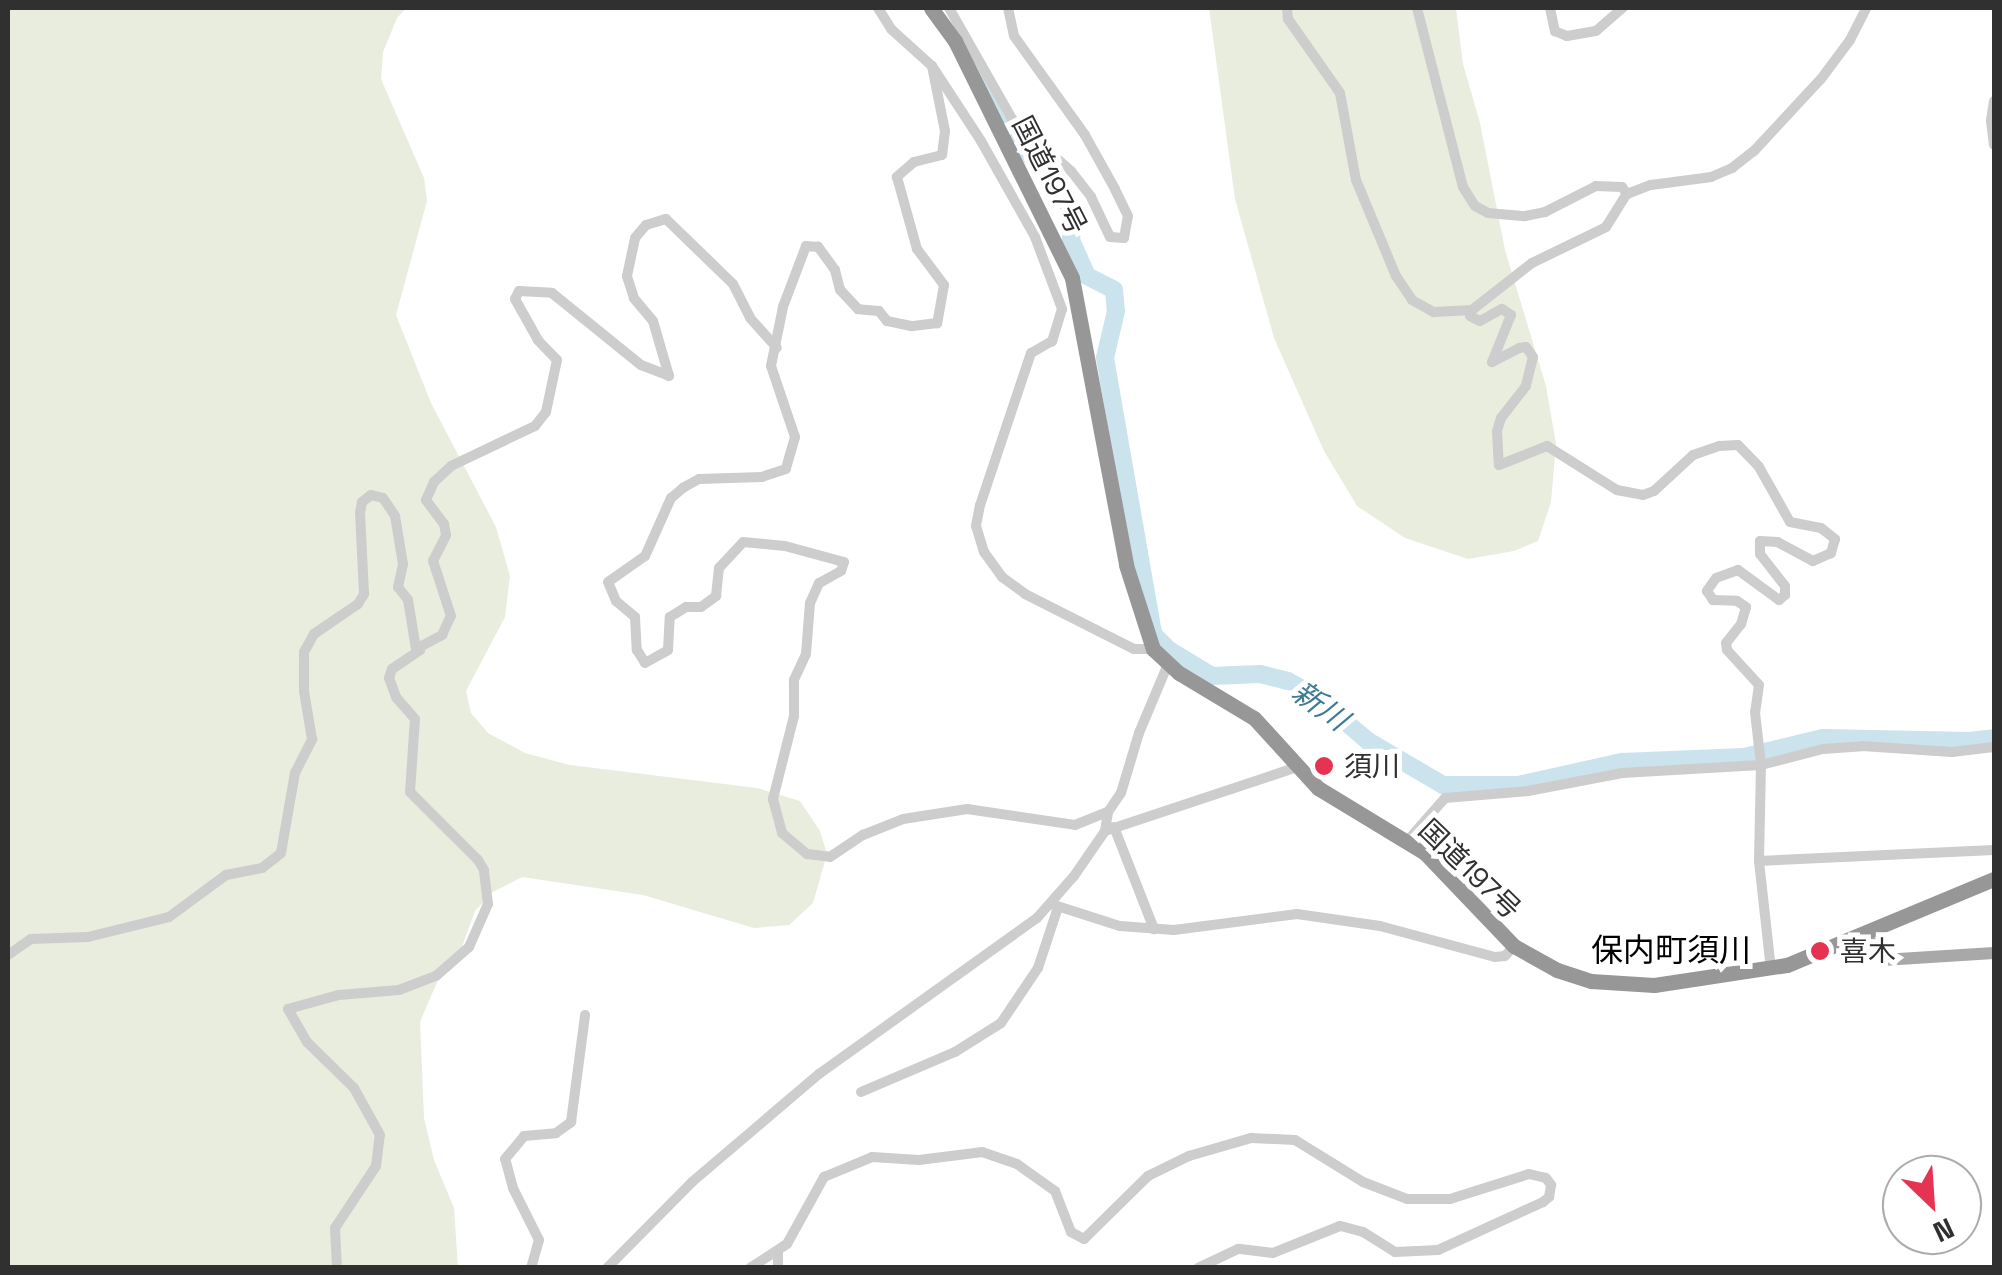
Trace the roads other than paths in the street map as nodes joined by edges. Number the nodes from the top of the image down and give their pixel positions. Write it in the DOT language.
graph roads {
  1 [pos="878,8"];
  2 [pos="931,8"];
  3 [pos="949,8"];
  4 [pos="1008,8"];
  5 [pos="1287,8"];
  6 [pos="1418,8"];
  7 [pos="1550,8"];
  8 [pos="1622,8"];
  9 [pos="1866,8"];
  10 [pos="932,66"];
  11 [pos="1994,101"];
  12 [pos="1005,123"];
  13 [pos="1994,145"];
  14 [pos="1627,194"];
  15 [pos="1472,310"];
  16 [pos="777,348"];
  17 [pos="416,649"];
  18 [pos="1153,649"];
  19 [pos="1168,664"];
  20 [pos="1994,747"];
  21 [pos="1760,765"];
  22 [pos="1300,766"];
  23 [pos="1108,812"];
  24 [pos="1110,829"];
  25 [pos="1408,840"];
  26 [pos="1994,850"];
  27 [pos="1759,861"];
  28 [pos="1994,878"];
  29 [pos="1054,905"];
  30 [pos="1154,929"];
  31 [pos="1866,935"];
  32 [pos="1514,946"];
  33 [pos="1994,953"];
  34 [pos="8,955"];
  35 [pos="1771,969"];
  36 [pos="585,1015"];
  37 [pos="861,1092"];
  38 [pos="778,1252"];
  39 [pos="337,1268"];
  40 [pos="532,1268"];
  41 [pos="607,1268"];
  42 [pos="750,1268"];
  43 [pos="778,1268"];
  44 [pos="1198,1268"];
  1 -- 10 [label="street"];
  2 -- 12 [label="highway, 国道197号"];
  3 -- 12 [label="street"];
  4 -- 12 [label="street"];
  5 -- 15 [label="street"];
  6 -- 14 [label="street"];
  7 -- 8 [label="street"];
  9 -- 14 [label="street"];
  10 -- 16 [label="street"];
  10 -- 18 [label="street"];
  11 -- 13 [label="street"];
  12 -- 18 [label="highway, 国道197号"];
  14 -- 15 [label="street"];
  15 -- 21 [label="street"];
  16 -- 17 [label="street"];
  16 -- 23 [label="street"];
  17 -- 34 [label="street"];
  17 -- 39 [label="street"];
  18 -- 19 [label="highway, 国道197号"];
  19 -- 22 [label="highway, 国道197号"];
  19 -- 23 [label="street"];
  20 -- 21 [label="street"];
  21 -- 25 [label="street"];
  21 -- 27 [label="street"];
  22 -- 24 [label="street"];
  22 -- 25 [label="highway, 国道197号"];
  23 -- 24 [label="street"];
  24 -- 29 [label="street"];
  24 -- 30 [label="street"];
  25 -- 32 [label="highway, 国道197号"];
  26 -- 27 [label="street"];
  27 -- 35 [label="street"];
  28 -- 31 [label="highway, 国道197号"];
  29 -- 30 [label="street"];
  29 -- 37 [label="street"];
  29 -- 41 [label="street"];
  30 -- 32 [label="street"];
  31 -- 33 [label="main road"];
  31 -- 35 [label="highway, 国道197号"];
  32 -- 35 [label="highway, 国道197号"];
  36 -- 40 [label="street"];
  38 -- 42 [label="street"];
  38 -- 43 [label="street"];
  38 -- 44 [label="street"];
}
